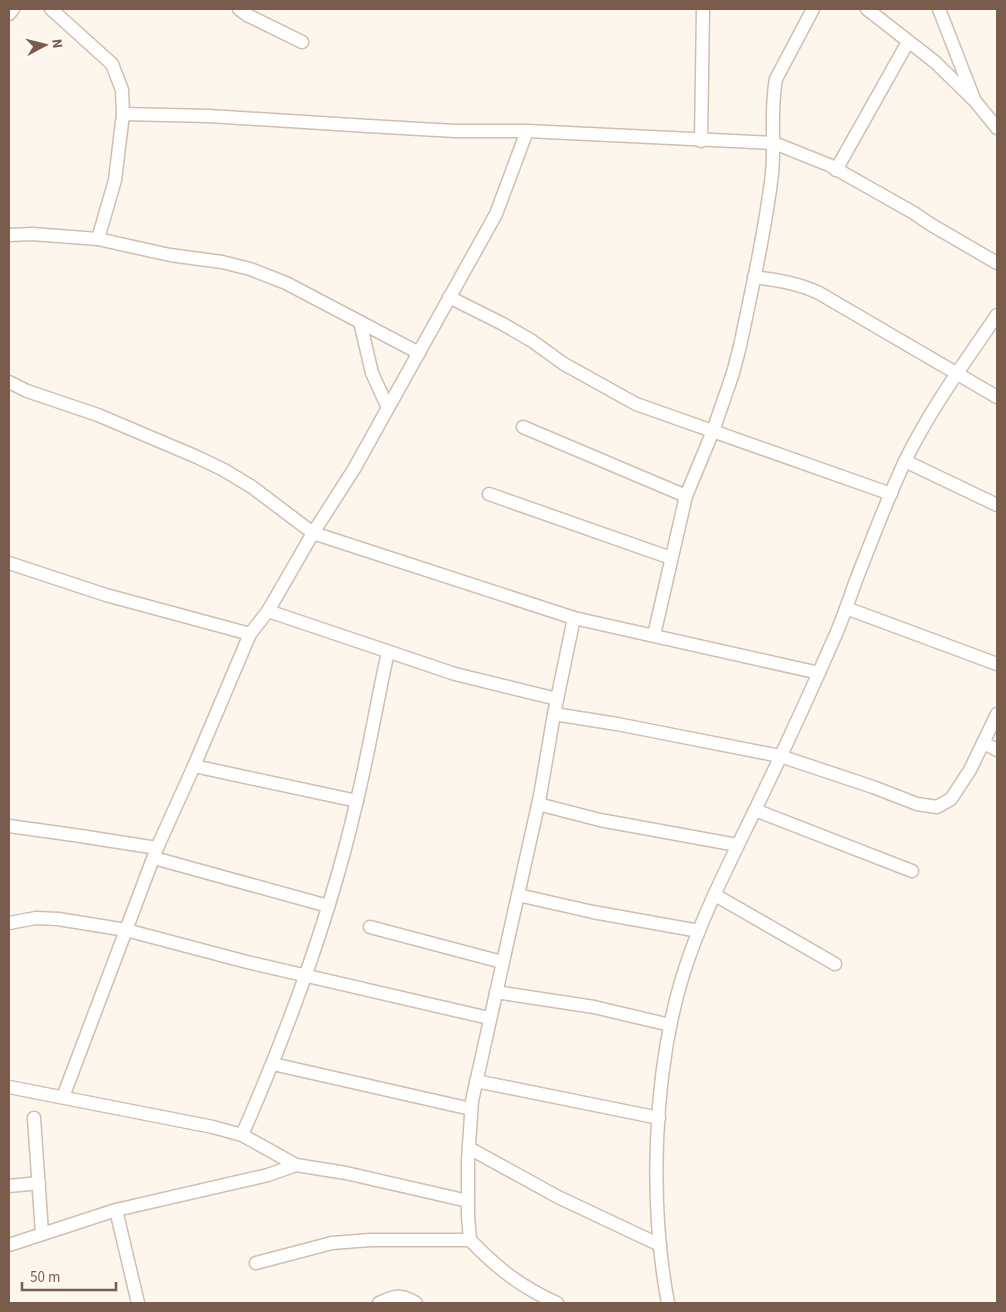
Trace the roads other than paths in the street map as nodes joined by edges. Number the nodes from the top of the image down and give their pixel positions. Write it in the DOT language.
graph roads {
  1 [pos="13,9"];
  2 [pos="51,9"];
  3 [pos="239,9"];
  4 [pos="703,9"];
  5 [pos="813,9"];
  6 [pos="867,9"];
  7 [pos="940,9"];
  8 [pos="9,14"];
  9 [pos="302,42"];
  10 [pos="908,42"];
  11 [pos="975,101"];
  12 [pos="122,114"];
  13 [pos="997,128"];
  14 [pos="527,131"];
  15 [pos="700,140"];
  16 [pos="774,143"];
  17 [pos="836,170"];
  18 [pos="9,235"];
  19 [pos="98,239"];
  20 [pos="997,262"];
  21 [pos="754,276"];
  22 [pos="449,297"];
  23 [pos="997,315"];
  24 [pos="360,322"];
  25 [pos="419,353"];
  26 [pos="955,373"];
  27 [pos="9,382"];
  28 [pos="997,397"];
  29 [pos="388,408"];
  30 [pos="522,426"];
  31 [pos="713,430"];
  32 [pos="905,461"];
  33 [pos="489,494"];
  34 [pos="891,494"];
  35 [pos="686,496"];
  36 [pos="997,506"];
  37 [pos="313,533"];
  38 [pos="671,558"];
  39 [pos="9,563"];
  40 [pos="846,608"];
  41 [pos="268,611"];
  42 [pos="574,618"];
  43 [pos="250,634"];
  44 [pos="654,635"];
  45 [pos="388,652"];
  46 [pos="997,664"];
  47 [pos="819,673"];
  48 [pos="557,699"];
  49 [pos="554,714"];
  50 [pos="997,714"];
  51 [pos="984,743"];
  52 [pos="997,750"];
  53 [pos="780,756"];
  54 [pos="194,766"];
  55 [pos="357,801"];
  56 [pos="538,804"];
  57 [pos="755,810"];
  58 [pos="9,826"];
  59 [pos="737,845"];
  60 [pos="155,853"];
  61 [pos="912,871"];
  62 [pos="518,895"];
  63 [pos="715,895"];
  64 [pos="328,906"];
  65 [pos="9,923"];
  66 [pos="370,927"];
  67 [pos="126,930"];
  68 [pos="699,931"];
  69 [pos="502,962"];
  70 [pos="835,964"];
  71 [pos="306,975"];
  72 [pos="496,992"];
  73 [pos="490,1018"];
  74 [pos="670,1025"];
  75 [pos="273,1064"];
  76 [pos="476,1080"];
  77 [pos="9,1086"];
  78 [pos="62,1097"];
  79 [pos="471,1109"];
  80 [pos="34,1118"];
  81 [pos="659,1118"];
  82 [pos="242,1135"];
  83 [pos="469,1148"];
  84 [pos="296,1165"];
  85 [pos="38,1183"];
  86 [pos="9,1186"];
  87 [pos="468,1201"];
  88 [pos="116,1210"];
  89 [pos="42,1233"];
  90 [pos="470,1240"];
  91 [pos="9,1245"];
  92 [pos="660,1245"];
  93 [pos="256,1263"];
  94 [pos="138,1303"];
  95 [pos="379,1303"];
  96 [pos="416,1303"];
  97 [pos="556,1303"];
  98 [pos="668,1303"];
  1 -- 8 [label="street"];
  2 -- 12 [label="street"];
  3 -- 9 [label="street"];
  4 -- 15 [label="street"];
  5 -- 16 [label="street"];
  6 -- 10 [label="street"];
  7 -- 11 [label="street"];
  10 -- 11 [label="street"];
  10 -- 17 [label="street"];
  11 -- 13 [label="street"];
  12 -- 14 [label="street"];
  12 -- 19 [label="street"];
  14 -- 15 [label="street"];
  14 -- 22 [label="street"];
  15 -- 16 [label="street"];
  16 -- 17 [label="street"];
  16 -- 21 [label="street"];
  17 -- 20 [label="street"];
  18 -- 19 [label="street"];
  19 -- 24 [label="street"];
  21 -- 26 [label="street"];
  21 -- 31 [label="street"];
  22 -- 25 [label="street"];
  22 -- 31 [label="street"];
  23 -- 26 [label="street"];
  24 -- 25 [label="street"];
  24 -- 29 [label="street"];
  25 -- 29 [label="street"];
  26 -- 28 [label="street"];
  26 -- 32 [label="street"];
  27 -- 37 [label="street"];
  29 -- 37 [label="street"];
  30 -- 35 [label="street"];
  31 -- 34 [label="street"];
  31 -- 35 [label="street"];
  32 -- 34 [label="street"];
  32 -- 36 [label="street"];
  33 -- 38 [label="street"];
  34 -- 40 [label="street"];
  35 -- 38 [label="street"];
  37 -- 41 [label="street"];
  37 -- 42 [label="street"];
  38 -- 44 [label="street"];
  39 -- 43 [label="street"];
  40 -- 46 [label="street"];
  40 -- 47 [label="street"];
  41 -- 43 [label="street"];
  41 -- 45 [label="street"];
  42 -- 44 [label="street"];
  42 -- 48 [label="street"];
  43 -- 54 [label="street"];
  44 -- 47 [label="street"];
  45 -- 48 [label="street"];
  45 -- 55 [label="street"];
  47 -- 53 [label="street"];
  48 -- 49 [label="street"];
  49 -- 53 [label="street"];
  49 -- 56 [label="street"];
  50 -- 51 [label="street"];
  51 -- 52 [label="street"];
  51 -- 53 [label="street"];
  53 -- 57 [label="street"];
  54 -- 55 [label="street"];
  54 -- 60 [label="street"];
  55 -- 64 [label="street"];
  56 -- 59 [label="street"];
  56 -- 62 [label="street"];
  57 -- 59 [label="street"];
  57 -- 61 [label="street"];
  58 -- 60 [label="street"];
  59 -- 63 [label="street"];
  60 -- 64 [label="street"];
  60 -- 67 [label="street"];
  62 -- 68 [label="street"];
  62 -- 69 [label="street"];
  63 -- 68 [label="street"];
  63 -- 70 [label="street"];
  64 -- 71 [label="street"];
  65 -- 67 [label="street"];
  66 -- 69 [label="street"];
  67 -- 71 [label="street"];
  67 -- 78 [label="street"];
  68 -- 74 [label="street"];
  69 -- 72 [label="street"];
  71 -- 73 [label="street"];
  71 -- 75 [label="street"];
  72 -- 73 [label="street"];
  72 -- 74 [label="street"];
  73 -- 76 [label="street"];
  74 -- 81 [label="street"];
  75 -- 79 [label="street"];
  75 -- 82 [label="street"];
  76 -- 79 [label="street"];
  76 -- 81 [label="street"];
  77 -- 78 [label="street"];
  78 -- 82 [label="street"];
  79 -- 83 [label="street"];
  80 -- 85 [label="street"];
  81 -- 92 [label="street"];
  82 -- 84 [label="street"];
  83 -- 87 [label="street"];
  83 -- 92 [label="street"];
  84 -- 87 [label="street"];
  84 -- 88 [label="street"];
  85 -- 86 [label="street"];
  85 -- 89 [label="street"];
  87 -- 90 [label="street"];
  88 -- 89 [label="street"];
  88 -- 94 [label="street"];
  89 -- 91 [label="street"];
  90 -- 93 [label="street"];
  90 -- 97 [label="street"];
  92 -- 98 [label="street"];
  95 -- 96 [label="street"];
}
